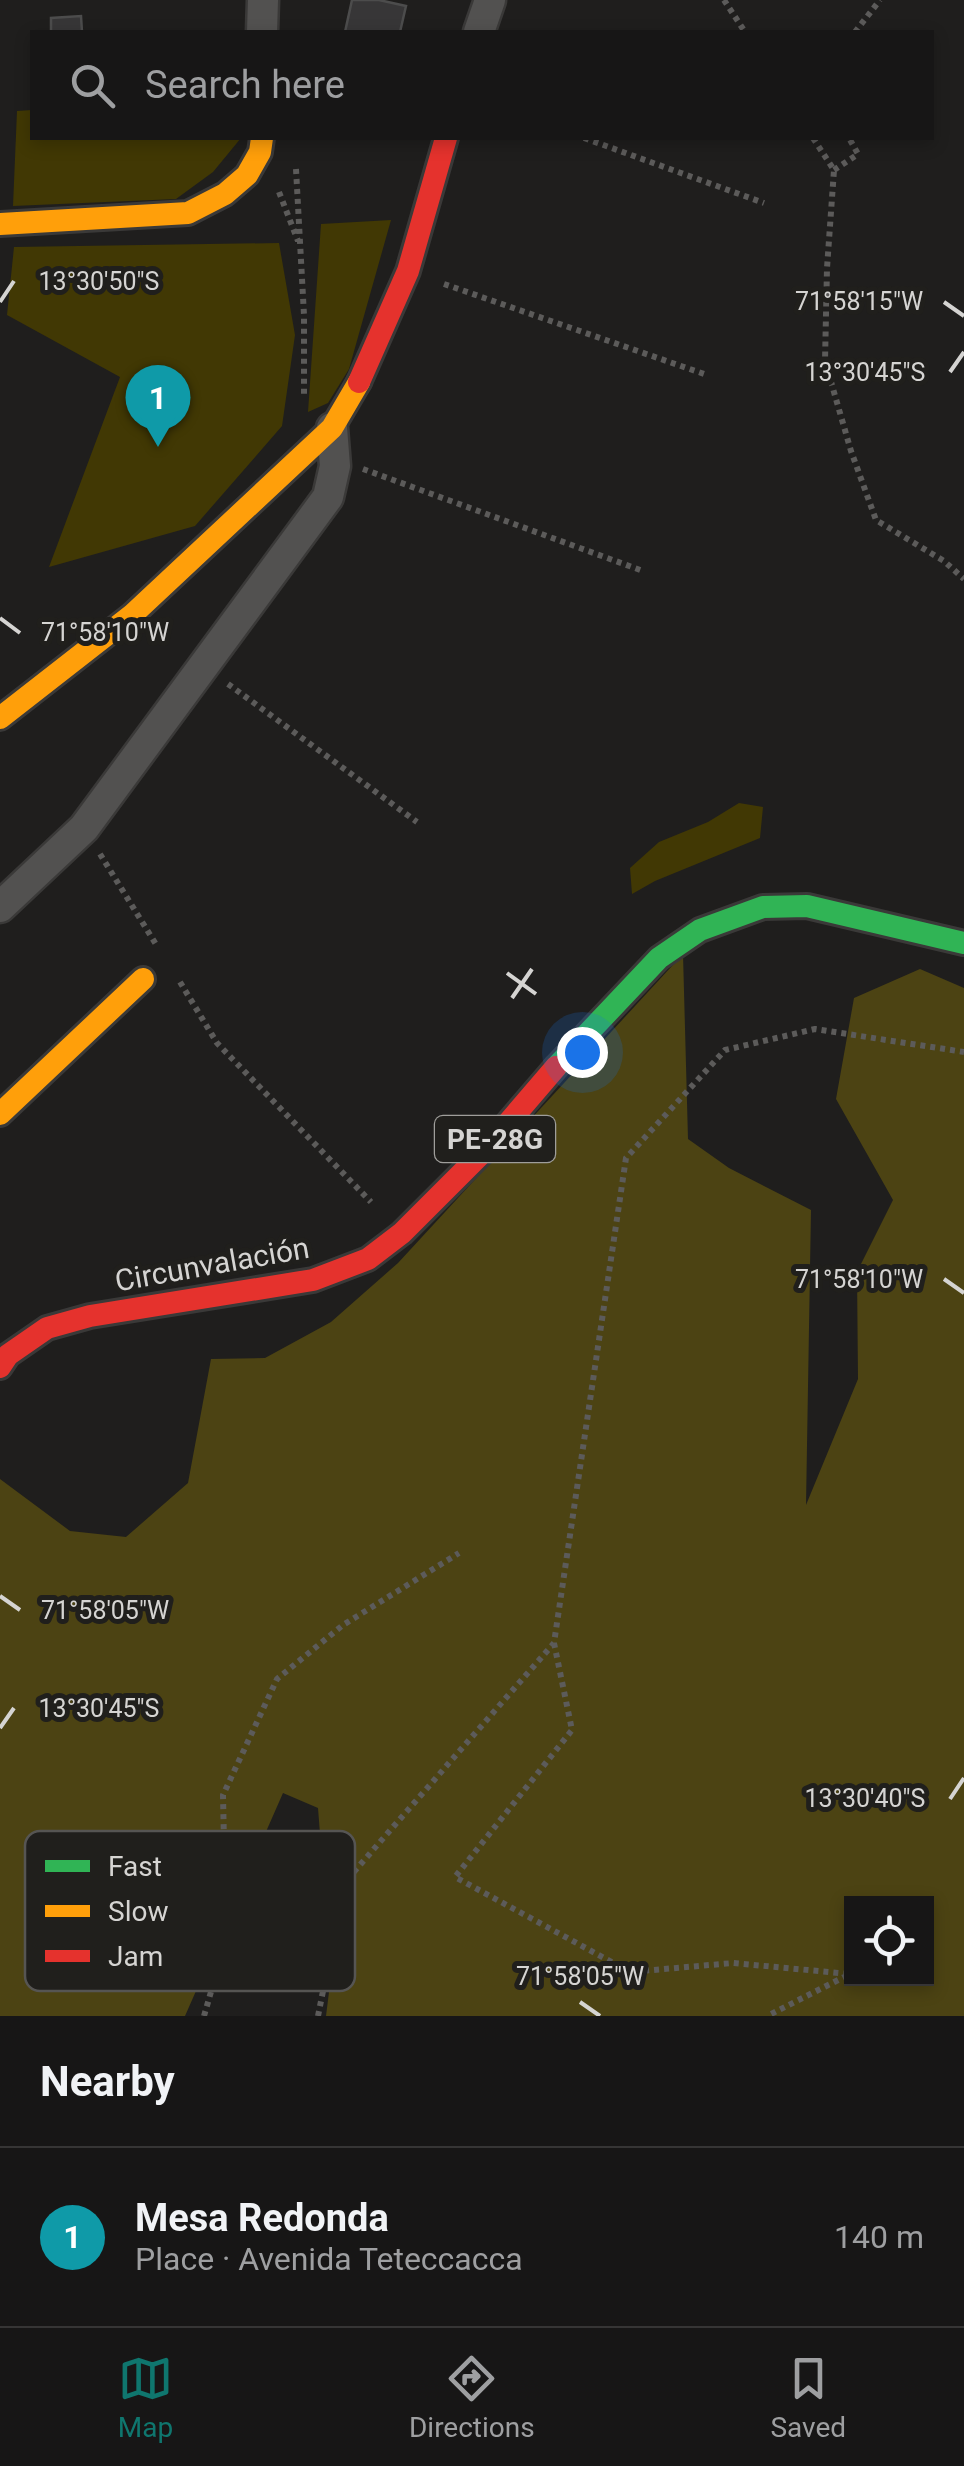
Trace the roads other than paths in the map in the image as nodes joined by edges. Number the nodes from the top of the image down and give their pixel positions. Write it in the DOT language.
graph roads {
  1 [pos="262,0"];
  2 [pos="490,0"];
  3 [pos="262,30"];
  4 [pos="480,30"];
  5 [pos="445,140"];
  6 [pos="262,143"];
  7 [pos="0,224"];
  8 [pos="332,428"];
  9 [pos="0,718"];
  10 [pos="0,907"];
  11 [pos="964,943"];
  12 [pos="143,979"];
  13 [pos="0,1114"];
  14 [pos="0,1367"];
  1 -- 3 [label="street"];
  2 -- 4 [label="street"];
  5 -- 8 [label="main road"];
  6 -- 7 [label="main road"];
  8 -- 9 [label="main road"];
  8 -- 10 [label="street"];
  11 -- 14 [label="main road, Circunvalación / PE-28G"];
  12 -- 13 [label="main road"];
}
